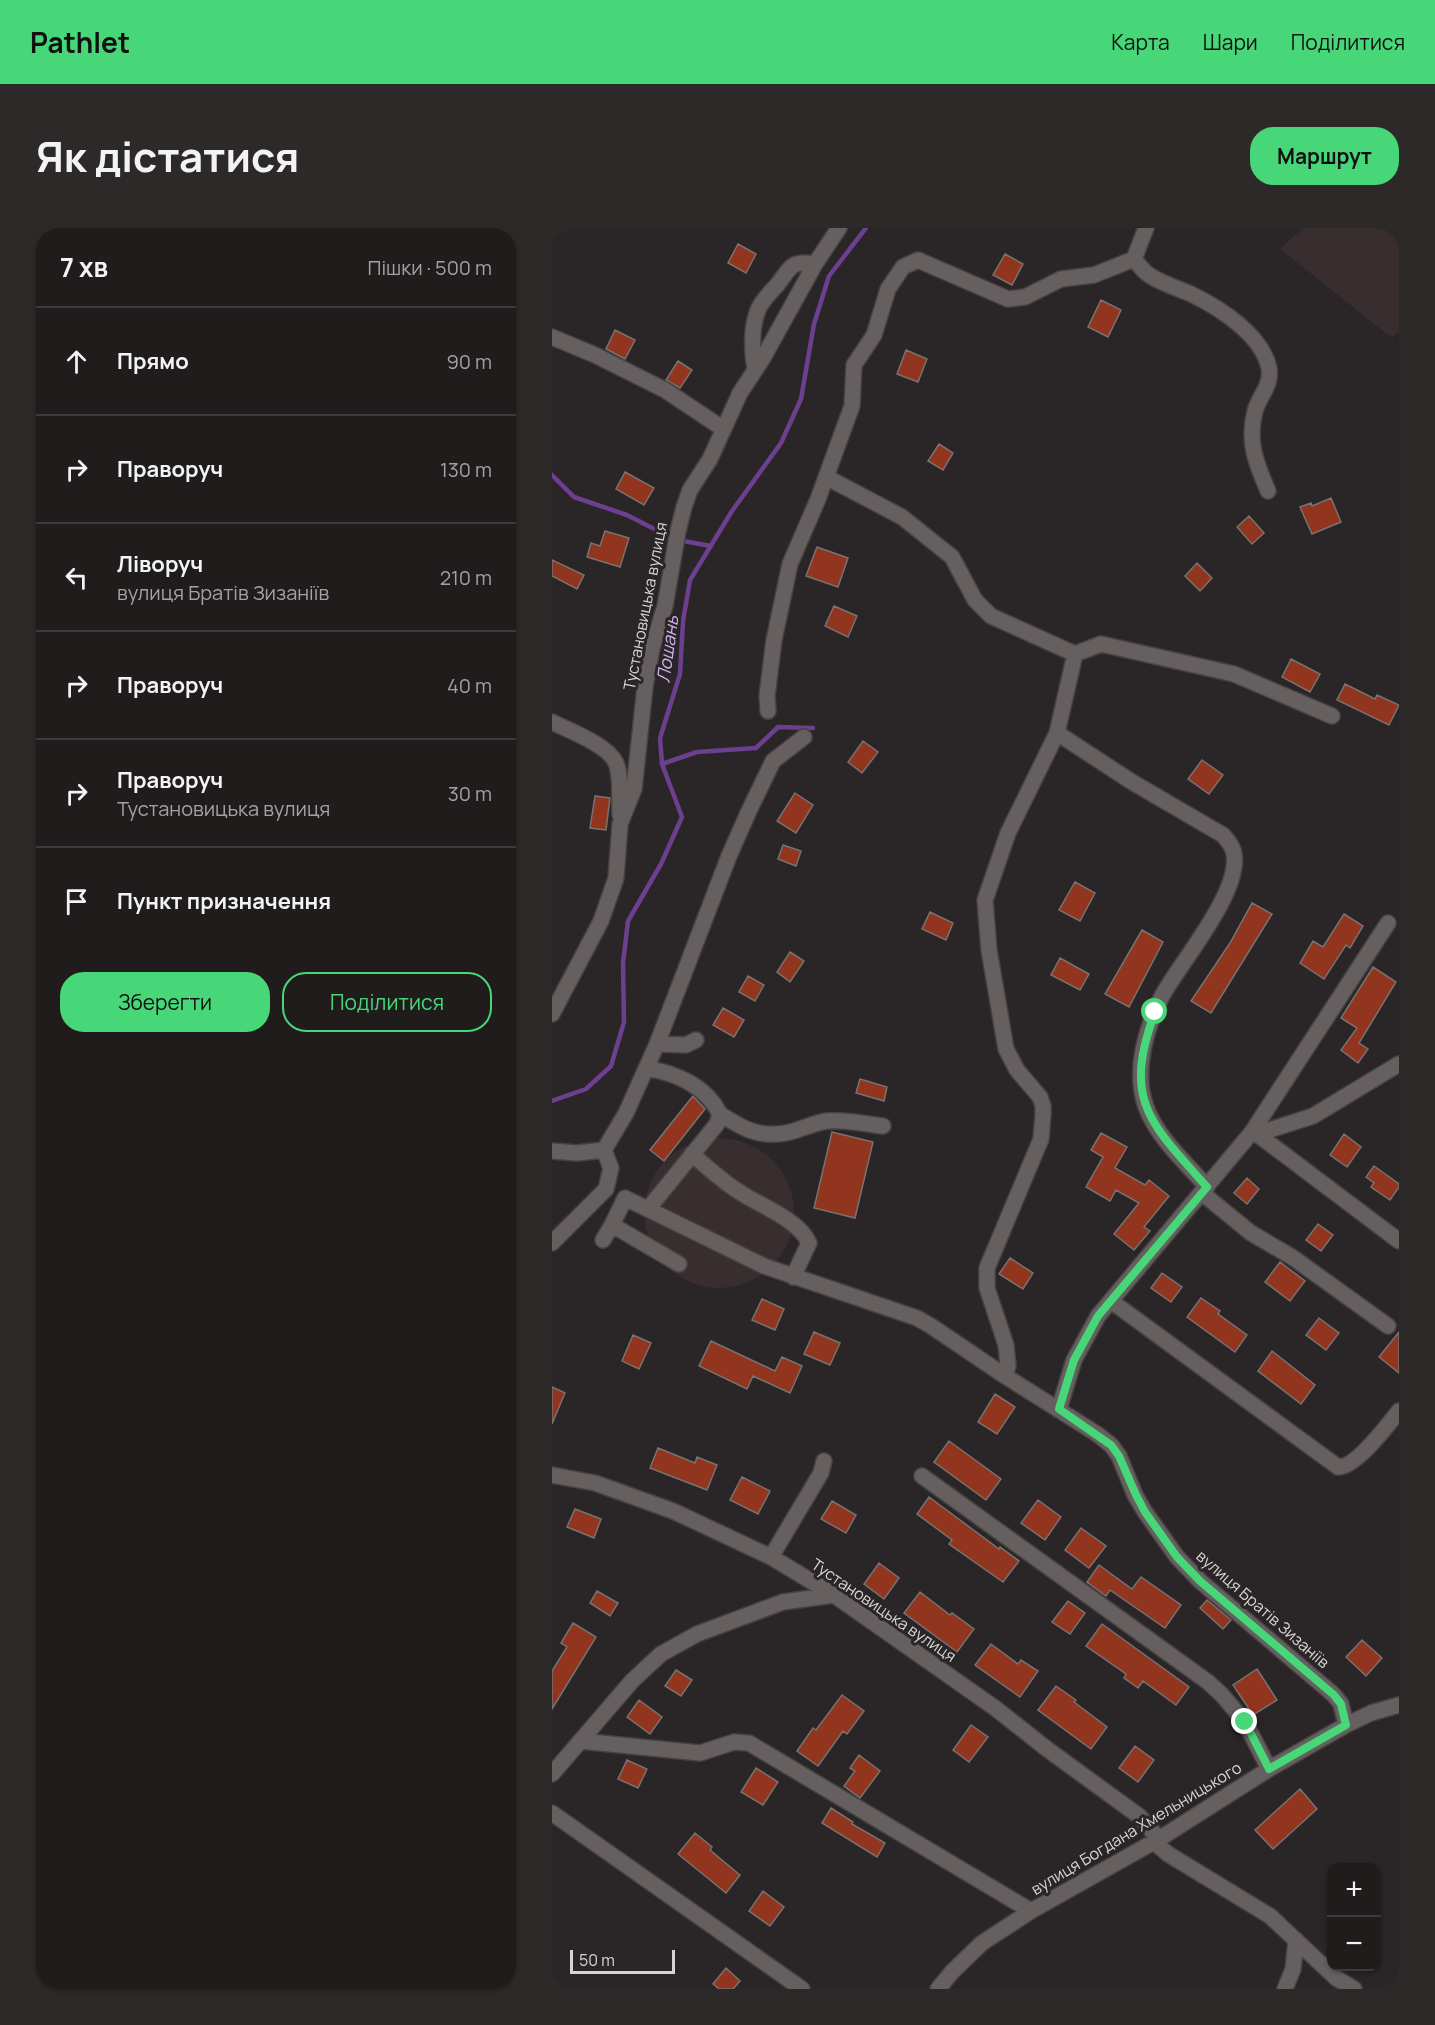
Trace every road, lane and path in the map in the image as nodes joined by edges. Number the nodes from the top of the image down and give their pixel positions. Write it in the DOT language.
graph roads {
  1 [pos="839,228"];
  2 [pos="1146,228"];
  3 [pos="1134,259"];
  4 [pos="814,264"];
  5 [pos="552,337"];
  6 [pos="755,370"];
  7 [pos="722,428"];
  8 [pos="826,477"];
  9 [pos="1268,491"];
  10 [pos="1075,654"];
  11 [pos="768,711"];
  12 [pos="1332,716"];
  13 [pos="552,722"];
  14 [pos="1057,733"];
  15 [pos="804,737"];
  16 [pos="620,824"];
  17 [pos="1388,923"];
  18 [pos="552,1014"];
  19 [pos="696,1040"];
  20 [pos="657,1044"];
  21 [pos="1399,1064"];
  22 [pos="646,1068"];
  23 [pos="720,1114"];
  24 [pos="883,1126"];
  25 [pos="1254,1133"];
  26 [pos="604,1150"];
  27 [pos="552,1152"];
  28 [pos="692,1154"];
  29 [pos="1204,1190"];
  30 [pos="648,1209"];
  31 [pos="612,1225"];
  32 [pos="603,1240"];
  33 [pos="1399,1240"];
  34 [pos="552,1243"];
  35 [pos="679,1264"];
  36 [pos="801,1279"];
  37 [pos="1111,1301"];
  38 [pos="1388,1326"];
  39 [pos="1005,1376"];
  40 [pos="1059,1409"];
  41 [pos="1399,1411"];
  42 [pos="824,1461"];
  43 [pos="552,1475"];
  44 [pos="922,1476"];
  45 [pos="771,1557"];
  46 [pos="834,1595"];
  47 [pos="1399,1704"];
  48 [pos="1346,1725"];
  49 [pos="580,1741"];
  50 [pos="1269,1769"];
  51 [pos="552,1774"];
  52 [pos="552,1813"];
  53 [pos="1156,1841"];
  54 [pos="1031,1911"];
  55 [pos="1296,1940"];
  56 [pos="802,1989"];
  57 [pos="938,1989"];
  58 [pos="1285,1989"];
  59 [pos="1354,1989"];
  1 -- 4 [label="street, Тустановицька вулиця"];
  2 -- 3 [label="street"];
  3 -- 8 [label="street"];
  3 -- 9 [label="street"];
  4 -- 6 [label="street, Тустановицька вулиця"];
  4 -- 6 [label="street"];
  5 -- 7 [label="street"];
  6 -- 7 [label="street, Тустановицька вулиця"];
  7 -- 16 [label="street, Тустановицька вулиця"];
  8 -- 10 [label="street"];
  8 -- 11 [label="street"];
  10 -- 12 [label="street"];
  10 -- 14 [label="street"];
  13 -- 16 [label="street"];
  14 -- 29 [label="street"];
  14 -- 39 [label="street"];
  15 -- 20 [label="street"];
  16 -- 18 [label="street, Тустановицька вулиця"];
  17 -- 25 [label="street"];
  19 -- 20 [label="street"];
  20 -- 22 [label="street"];
  21 -- 25 [label="street"];
  22 -- 23 [label="street"];
  22 -- 26 [label="street"];
  23 -- 24 [label="street"];
  23 -- 28 [label="street"];
  25 -- 29 [label="street"];
  25 -- 33 [label="street"];
  26 -- 27 [label="street"];
  26 -- 34 [label="street"];
  28 -- 30 [label="street"];
  28 -- 36 [label="street"];
  29 -- 37 [label="street"];
  29 -- 38 [label="street"];
  30 -- 31 [label="street, вулиця Братів Зизаніїв"];
  30 -- 36 [label="street, вулиця Братів Зизаніїв"];
  31 -- 32 [label="street"];
  31 -- 35 [label="street"];
  36 -- 39 [label="street, вулиця Братів Зизаніїв"];
  37 -- 40 [label="street"];
  37 -- 41 [label="street"];
  39 -- 40 [label="street, вулиця Братів Зизаніїв"];
  40 -- 48 [label="street, вулиця Братів Зизаніїв"];
  42 -- 45 [label="street"];
  43 -- 45 [label="street, Тустановицька вулиця"];
  44 -- 50 [label="street"];
  45 -- 46 [label="street, Тустановицька вулиця"];
  46 -- 49 [label="street"];
  46 -- 53 [label="street, Тустановицька вулиця"];
  47 -- 48 [label="street, вулиця Богдана Хмельницького"];
  48 -- 50 [label="street, вулиця Богдана Хмельницького"];
  49 -- 51 [label="street"];
  49 -- 54 [label="street"];
  50 -- 53 [label="street, вулиця Богдана Хмельницького"];
  52 -- 56 [label="street"];
  53 -- 54 [label="street, вулиця Богдана Хмельницького"];
  53 -- 55 [label="street, Тустановицька вулиця"];
  54 -- 57 [label="street, вулиця Богдана Хмельницького"];
  55 -- 58 [label="street"];
  55 -- 59 [label="street, Тустановицька вулиця"];
}
